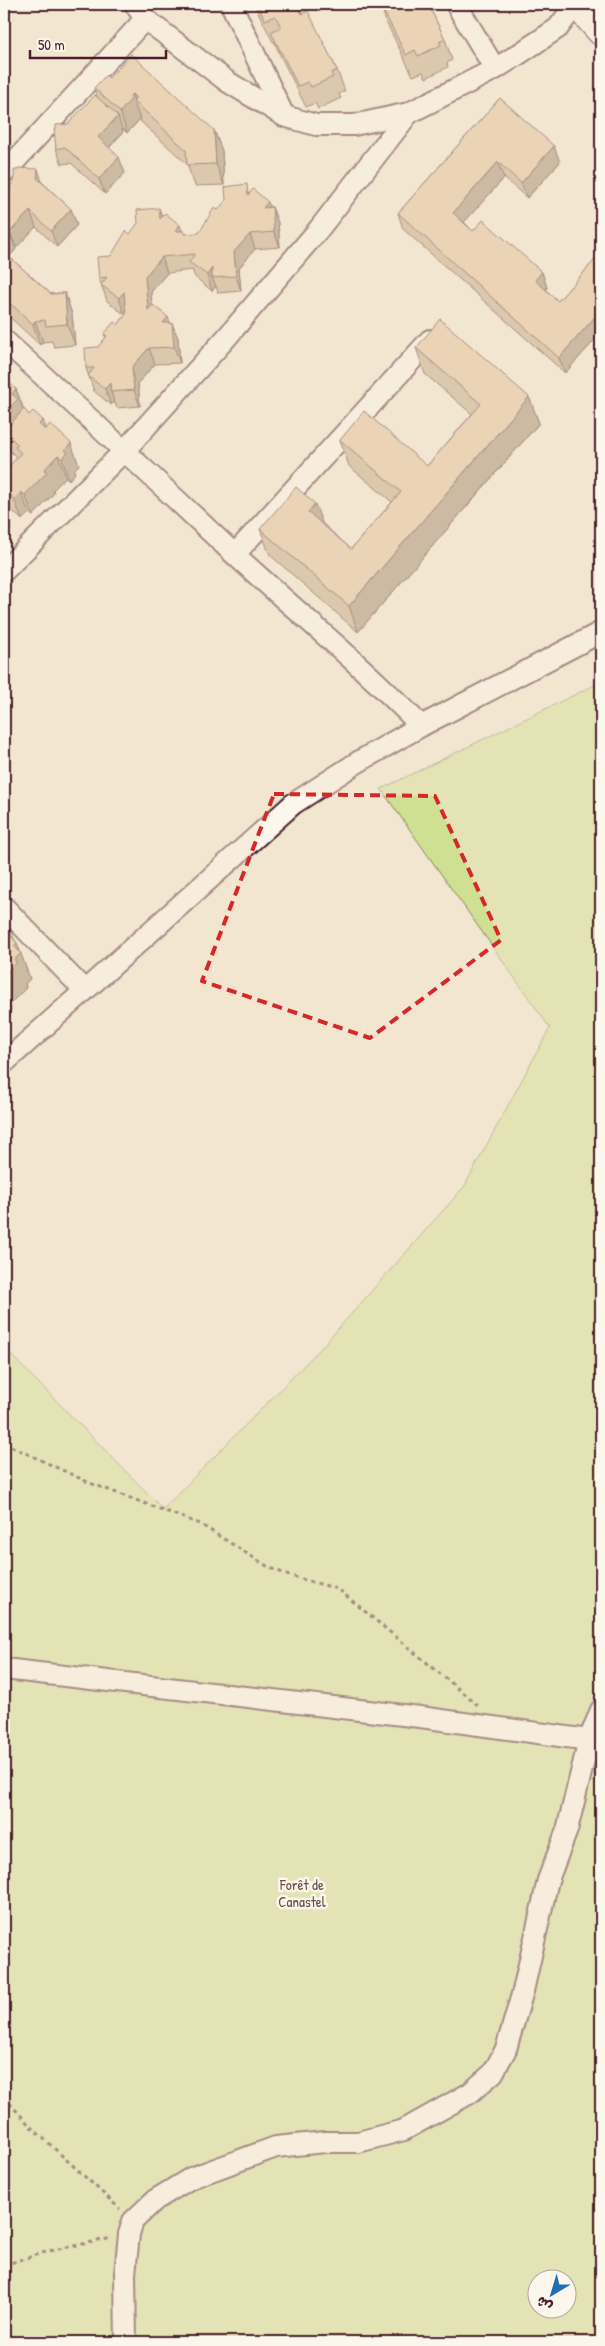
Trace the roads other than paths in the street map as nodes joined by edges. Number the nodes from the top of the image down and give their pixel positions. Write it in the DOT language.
graph roads {
  1 [pos="231,4"];
  2 [pos="456,4"];
  3 [pos="576,4"];
  4 [pos="140,12"];
  5 [pos="601,31"];
  6 [pos="495,69"];
  7 [pos="409,113"];
  8 [pos="284,116"];
  9 [pos="4,173"];
  10 [pos="4,340"];
  11 [pos="430,340"];
  12 [pos="125,450"];
  13 [pos="235,554"];
  14 [pos="4,571"];
  15 [pos="601,632"];
  16 [pos="421,726"];
  17 [pos="4,907"];
  18 [pos="84,990"];
  19 [pos="4,1063"];
  20 [pos="4,1669"];
  21 [pos="601,1710"];
  22 [pos="589,1740"];
  23 [pos="126,2342"];
  1 -- 8 [label="street"];
  2 -- 6 [label="street"];
  3 -- 5 [label="main road"];
  3 -- 6 [label="street"];
  4 -- 8 [label="street"];
  4 -- 9 [label="street"];
  6 -- 7 [label="street"];
  7 -- 8 [label="street"];
  7 -- 12 [label="street"];
  10 -- 12 [label="street"];
  11 -- 13 [label="street"];
  12 -- 13 [label="street"];
  12 -- 14 [label="street"];
  13 -- 16 [label="street"];
  15 -- 16 [label="street"];
  16 -- 18 [label="street"];
  17 -- 18 [label="street"];
  18 -- 19 [label="street"];
  20 -- 22 [label="street"];
  21 -- 22 [label="street"];
  22 -- 23 [label="street"];
}
